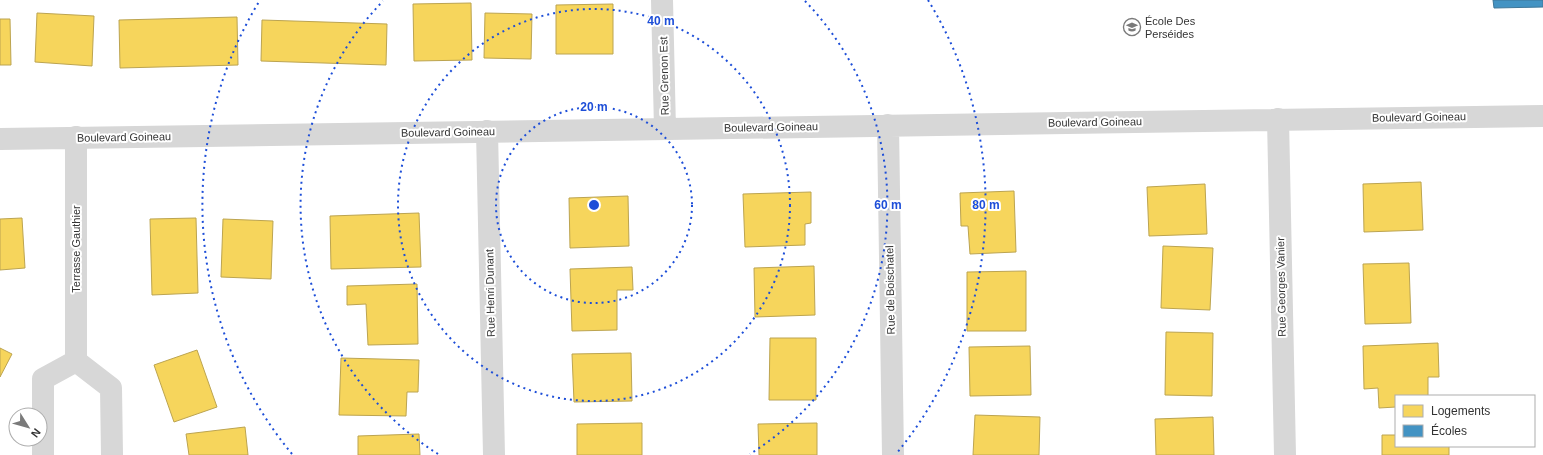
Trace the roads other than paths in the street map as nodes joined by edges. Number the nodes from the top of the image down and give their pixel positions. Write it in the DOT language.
graph roads {
  1 [pos="662,0"];
  2 [pos="1543,116"];
  3 [pos="1278,119"];
  4 [pos="888,125"];
  5 [pos="665,129"];
  6 [pos="487,131"];
  7 [pos="76,137"];
  8 [pos="0,139"];
  9 [pos="76,361"];
  10 [pos="43,455"];
  11 [pos="112,455"];
  12 [pos="494,455"];
  13 [pos="893,455"];
  14 [pos="1285,455"];
  1 -- 5 [label="street, Rue Grenon Est"];
  2 -- 3 [label="street, Boulevard Goineau"];
  3 -- 4 [label="street, Boulevard Goineau"];
  3 -- 14 [label="street, Rue Georges Vanier"];
  4 -- 5 [label="street, Boulevard Goineau"];
  4 -- 13 [label="street, Rue de Boischatel"];
  5 -- 6 [label="street, Boulevard Goineau"];
  6 -- 7 [label="street, Boulevard Goineau"];
  6 -- 12 [label="street, Rue Henri Dunant"];
  7 -- 8 [label="street, Boulevard Goineau"];
  7 -- 9 [label="street, Terrasse Gauthier"];
  9 -- 10 [label="street"];
  9 -- 11 [label="street"];
}
